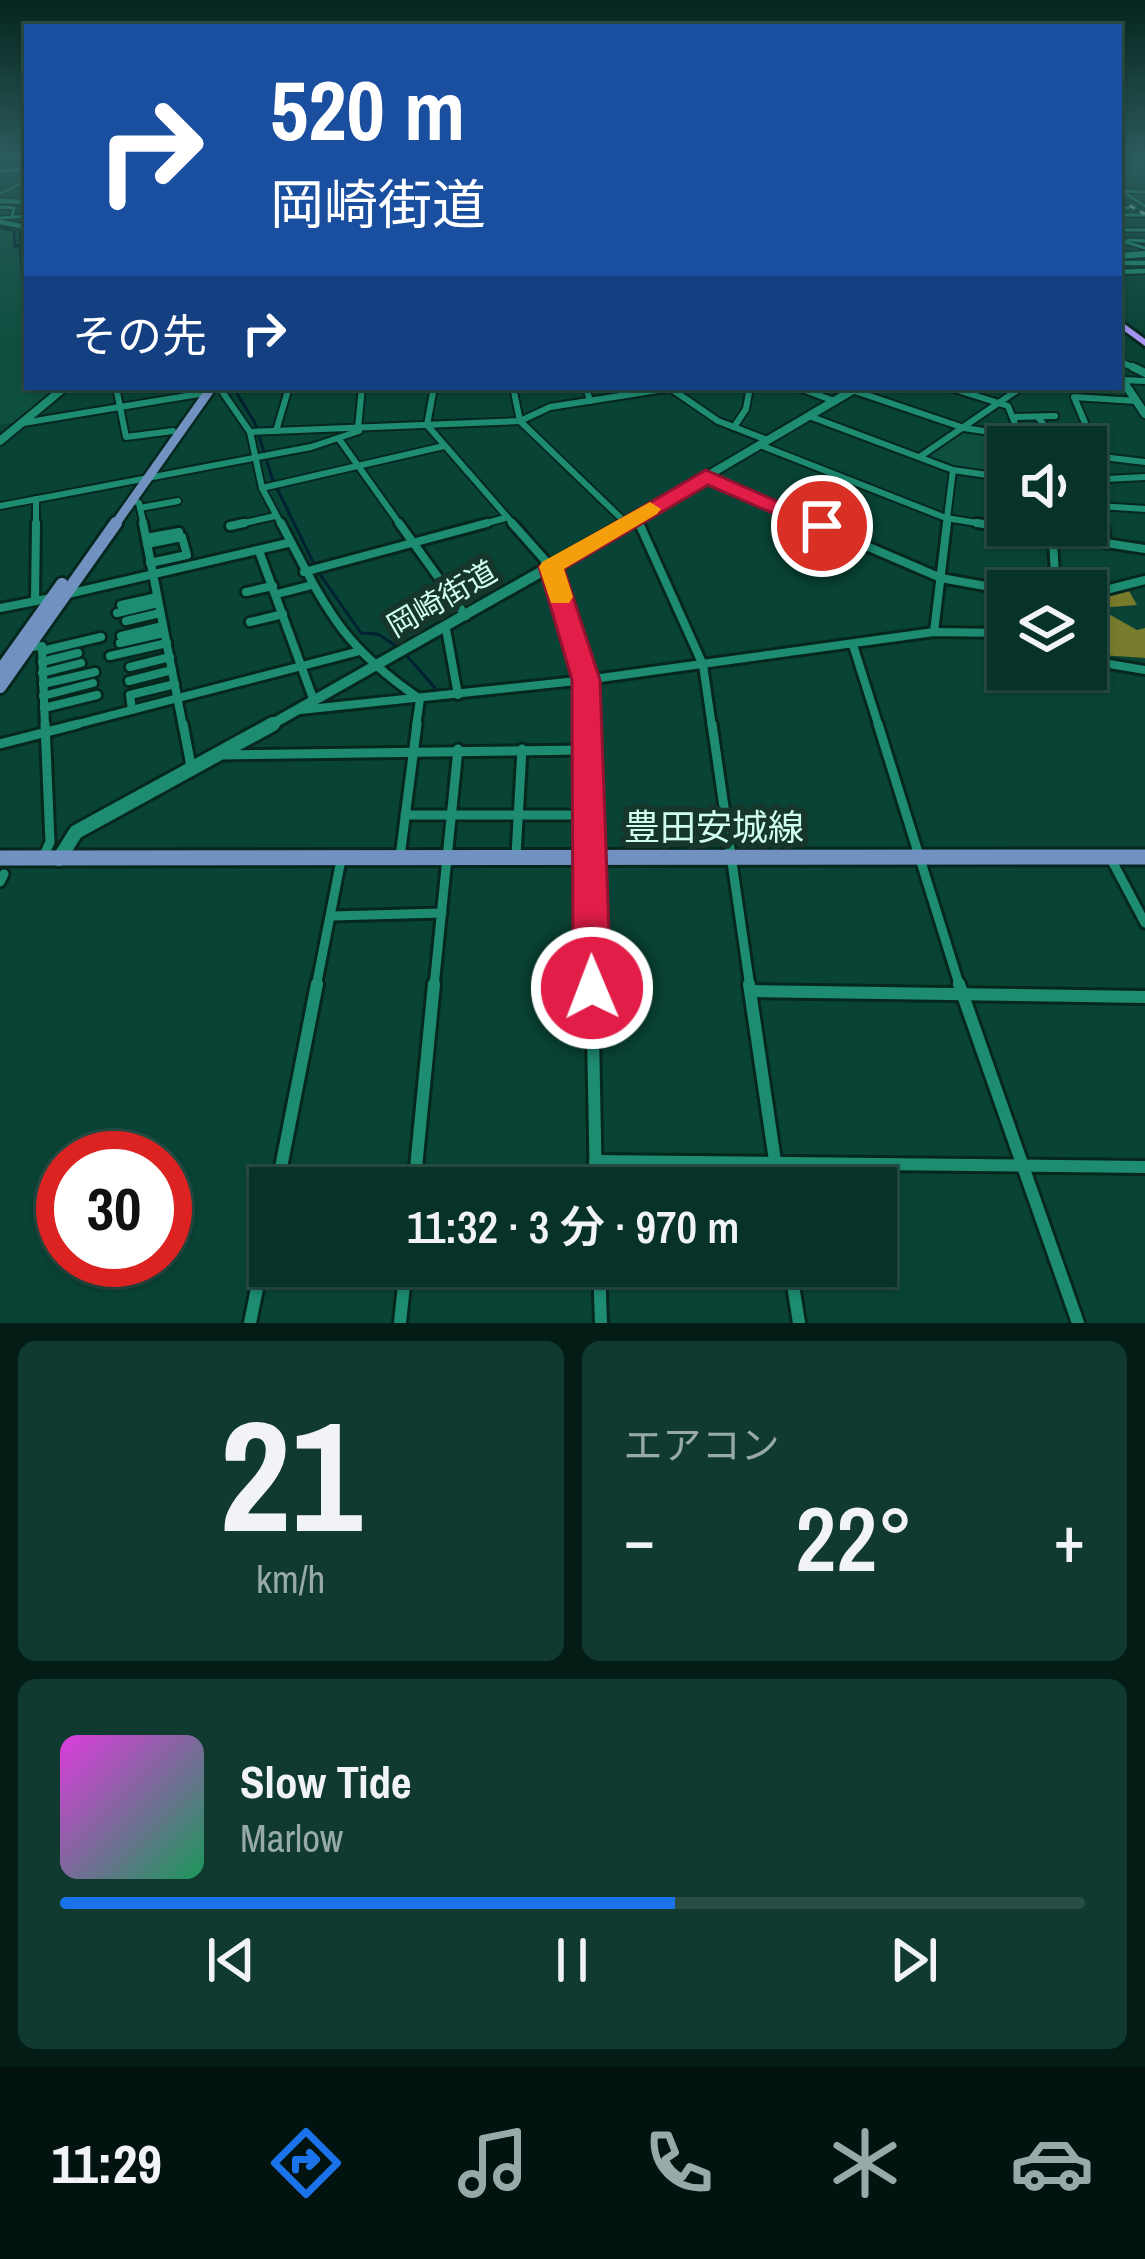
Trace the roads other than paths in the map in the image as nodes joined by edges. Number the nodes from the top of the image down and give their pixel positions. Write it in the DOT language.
graph roads {
  1 [pos="1145,256"];
  2 [pos="1122,260"];
  3 [pos="1135,271"];
  4 [pos="1122,272"];
  5 [pos="1122,380"];
  6 [pos="61,390"];
  7 [pos="116,390"];
  8 [pos="200,390"];
  9 [pos="208,390"];
  10 [pos="209,390"];
  11 [pos="212,390"];
  12 [pos="288,390"];
  13 [pos="362,390"];
  14 [pos="433,390"];
  15 [pos="514,390"];
  16 [pos="587,390"];
  17 [pos="658,390"];
  18 [pos="673,390"];
  19 [pos="749,390"];
  20 [pos="805,390"];
  21 [pos="853,390"];
  22 [pos="858,390"];
  23 [pos="958,390"];
  24 [pos="1018,390"];
  25 [pos="590,401"];
  26 [pos="834,401"];
  27 [pos="1136,401"];
  28 [pos="999,403"];
  29 [pos="119,407"];
  30 [pos="1145,414"];
  31 [pos="809,416"];
  32 [pos="1037,416"];
  33 [pos="1054,416"];
  34 [pos="1015,417"];
  35 [pos="520,421"];
  36 [pos="22,423"];
  37 [pos="427,425"];
  38 [pos="1017,426"];
  39 [pos="1044,426"];
  40 [pos="1089,426"];
  41 [pos="0,427"];
  42 [pos="734,427"];
  43 [pos="362,428"];
  44 [pos="964,428"];
  45 [pos="173,431"];
  46 [pos="276,431"];
  47 [pos="987,431"];
  48 [pos="250,433"];
  49 [pos="339,439"];
  50 [pos="0,441"];
  51 [pos="764,442"];
  52 [pos="444,446"];
  53 [pos="919,457"];
  54 [pos="1107,457"];
  55 [pos="254,458"];
  56 [pos="1145,462"];
  57 [pos="359,466"];
  58 [pos="953,470"];
  59 [pos="987,475"];
  60 [pos="706,477"];
  61 [pos="1145,477"];
  62 [pos="143,478"];
  63 [pos="1107,479"];
  64 [pos="262,488"];
  65 [pos="36,499"];
  66 [pos="178,501"];
  67 [pos="136,504"];
  68 [pos="0,506"];
  69 [pos="1107,506"];
  70 [pos="1145,508"];
  71 [pos="275,516"];
  72 [pos="506,518"];
  73 [pos="946,518"];
  74 [pos="631,520"];
  75 [pos="987,525"];
  76 [pos="230,526"];
  77 [pos="179,532"];
  78 [pos="146,541"];
  79 [pos="288,543"];
  80 [pos="414,543"];
  81 [pos="1107,544"];
  82 [pos="1145,549"];
  83 [pos="259,551"];
  84 [pos="150,563"];
  85 [pos="551,567"];
  86 [pos="304,572"];
  87 [pos="153,574"];
  88 [pos="941,578"];
  89 [pos="1145,580"];
  90 [pos="312,586"];
  91 [pos="987,586"];
  92 [pos="275,590"];
  93 [pos="1107,590"];
  94 [pos="246,592"];
  95 [pos="58,596"];
  96 [pos="35,601"];
  97 [pos="158,604"];
  98 [pos="0,608"];
  99 [pos="119,609"];
  100 [pos="283,614"];
  101 [pos="467,617"];
  102 [pos="125,621"];
  103 [pos="250,622"];
  104 [pos="446,629"];
  105 [pos="934,632"];
  106 [pos="987,633"];
  107 [pos="165,634"];
  108 [pos="101,637"];
  109 [pos="121,639"];
  110 [pos="853,645"];
  111 [pos="28,648"];
  112 [pos="356,652"];
  113 [pos="110,656"];
  114 [pos="80,658"];
  115 [pos="170,658"];
  116 [pos="42,662"];
  117 [pos="703,665"];
  118 [pos="1107,665"];
  119 [pos="130,667"];
  120 [pos="301,667"];
  121 [pos="376,669"];
  122 [pos="172,670"];
  123 [pos="1145,670"];
  124 [pos="0,671"];
  125 [pos="95,672"];
  126 [pos="586,680"];
  127 [pos="129,681"];
  128 [pos="93,683"];
  129 [pos="43,684"];
  130 [pos="175,684"];
  131 [pos="0,687"];
  132 [pos="97,694"];
  133 [pos="458,695"];
  134 [pos="43,696"];
  135 [pos="178,698"];
  136 [pos="420,699"];
  137 [pos="314,701"];
  138 [pos="44,708"];
  139 [pos="132,710"];
  140 [pos="299,710"];
  141 [pos="45,733"];
  142 [pos="0,744"];
  143 [pos="416,749"];
  144 [pos="458,749"];
  145 [pos="522,749"];
  146 [pos="586,750"];
  147 [pos="215,755"];
  148 [pos="191,768"];
  149 [pos="519,814"];
  150 [pos="405,815"];
  151 [pos="453,815"];
  152 [pos="586,815"];
  153 [pos="52,856"];
  154 [pos="922,856"];
  155 [pos="342,857"];
  156 [pos="400,857"];
  157 [pos="449,857"];
  158 [pos="516,857"];
  159 [pos="733,857"];
  160 [pos="1110,857"];
  161 [pos="1145,857"];
  162 [pos="590,858"];
  163 [pos="3,866"];
  164 [pos="442,913"];
  165 [pos="332,916"];
  166 [pos="1145,923"];
  167 [pos="751,992"];
  168 [pos="963,996"];
  169 [pos="1145,997"];
  170 [pos="595,1161"];
  171 [pos="1025,1163"];
  172 [pos="775,1164"];
  173 [pos="281,1167"];
  174 [pos="416,1167"];
  175 [pos="595,1167"];
  176 [pos="775,1167"];
  177 [pos="1145,1167"];
  178 [pos="257,1287"];
  179 [pos="404,1287"];
  180 [pos="600,1287"];
  181 [pos="793,1287"];
  182 [pos="250,1323"];
  183 [pos="400,1323"];
  184 [pos="601,1323"];
  185 [pos="799,1323"];
  186 [pos="1078,1323"];
  1 -- 3 [label="street"];
  2 -- 3 [label="street"];
  3 -- 4 [label="street"];
  5 -- 27 [label="street"];
  6 -- 36 [label="street"];
  7 -- 29 [label="street"];
  8 -- 29 [label="street"];
  9 -- 45 [label="main road"];
  10 -- 62 [label="main road"];
  11 -- 48 [label="street"];
  12 -- 46 [label="street"];
  13 -- 43 [label="street"];
  14 -- 37 [label="street"];
  15 -- 35 [label="street"];
  16 -- 25 [label="street"];
  17 -- 25 [label="street"];
  18 -- 42 [label="street"];
  19 -- 42 [label="street"];
  20 -- 26 [label="street"];
  21 -- 26 [label="street, 岡崎街道"];
  22 -- 44 [label="street"];
  23 -- 28 [label="street"];
  24 -- 28 [label="street"];
  25 -- 35 [label="street"];
  26 -- 31 [label="street, 岡崎街道"];
  27 -- 30 [label="street"];
  27 -- 40 [label="street"];
  28 -- 34 [label="street"];
  28 -- 44 [label="street"];
  29 -- 36 [label="street"];
  29 -- 45 [label="street"];
  31 -- 51 [label="street, 岡崎街道"];
  31 -- 53 [label="street"];
  32 -- 33 [label="street"];
  32 -- 34 [label="street"];
  32 -- 39 [label="street"];
  34 -- 38 [label="street"];
  35 -- 37 [label="street"];
  35 -- 74 [label="street"];
  36 -- 41 [label="street"];
  36 -- 50 [label="street"];
  37 -- 43 [label="street"];
  37 -- 52 [label="street"];
  42 -- 51 [label="street"];
  43 -- 46 [label="street"];
  43 -- 49 [label="street"];
  44 -- 47 [label="street"];
  44 -- 53 [label="street"];
  45 -- 62 [label="main road"];
  46 -- 48 [label="street"];
  48 -- 55 [label="street"];
  49 -- 55 [label="street"];
  49 -- 57 [label="street"];
  51 -- 60 [label="street, 岡崎街道"];
  51 -- 73 [label="street"];
  52 -- 57 [label="street"];
  52 -- 72 [label="street"];
  53 -- 58 [label="street"];
  54 -- 56 [label="street"];
  55 -- 62 [label="street"];
  55 -- 64 [label="street"];
  57 -- 64 [label="street"];
  57 -- 80 [label="street"];
  58 -- 59 [label="street"];
  58 -- 73 [label="street"];
  60 -- 74 [label="street, 岡崎街道"];
  60 -- 88 [label="street"];
  61 -- 63 [label="street"];
  62 -- 65 [label="street"];
  62 -- 67 [label="main road"];
  62 -- 95 [label="main road"];
  64 -- 71 [label="street"];
  65 -- 68 [label="street"];
  65 -- 96 [label="street"];
  66 -- 67 [label="street"];
  67 -- 78 [label="street"];
  67 -- 95 [label="main road"];
  69 -- 70 [label="street"];
  71 -- 76 [label="street"];
  71 -- 79 [label="street"];
  72 -- 80 [label="street"];
  72 -- 85 [label="street"];
  73 -- 75 [label="street"];
  73 -- 88 [label="street"];
  74 -- 85 [label="street, 岡崎街道"];
  74 -- 117 [label="street"];
  77 -- 78 [label="street"];
  78 -- 84 [label="street"];
  78 -- 84 [label="street"];
  79 -- 83 [label="street"];
  79 -- 86 [label="street"];
  80 -- 86 [label="street"];
  80 -- 101 [label="street"];
  81 -- 82 [label="street"];
  83 -- 87 [label="street"];
  83 -- 92 [label="street"];
  84 -- 87 [label="street"];
  85 -- 101 [label="street, 岡崎街道"];
  85 -- 126 [label="street"];
  86 -- 90 [label="street"];
  87 -- 95 [label="street"];
  87 -- 97 [label="street"];
  88 -- 91 [label="street"];
  88 -- 105 [label="street"];
  89 -- 93 [label="street"];
  90 -- 92 [label="street"];
  90 -- 112 [label="street"];
  92 -- 94 [label="street"];
  92 -- 100 [label="street"];
  95 -- 96 [label="street"];
  95 -- 111 [label="main road"];
  95 -- 124 [label="main road"];
  96 -- 98 [label="street"];
  97 -- 99 [label="street"];
  97 -- 102 [label="street"];
  97 -- 107 [label="street"];
  100 -- 103 [label="street"];
  100 -- 120 [label="street"];
  101 -- 104 [label="street, 岡崎街道"];
  104 -- 121 [label="street, 岡崎街道"];
  104 -- 133 [label="street"];
  105 -- 106 [label="street"];
  105 -- 110 [label="street"];
  107 -- 109 [label="street"];
  107 -- 113 [label="street"];
  107 -- 115 [label="street"];
  108 -- 116 [label="street"];
  110 -- 117 [label="street"];
  110 -- 154 [label="street"];
  111 -- 116 [label="street"];
  111 -- 131 [label="main road"];
  112 -- 120 [label="street"];
  112 -- 121 [label="street"];
  114 -- 116 [label="street"];
  115 -- 119 [label="street"];
  115 -- 122 [label="street"];
  116 -- 129 [label="street"];
  117 -- 126 [label="street"];
  117 -- 159 [label="street"];
  118 -- 123 [label="street"];
  120 -- 135 [label="street"];
  120 -- 137 [label="street"];
  121 -- 136 [label="street"];
  121 -- 137 [label="street, 岡崎街道"];
  122 -- 127 [label="street"];
  122 -- 130 [label="street"];
  125 -- 129 [label="street"];
  126 -- 133 [label="street"];
  126 -- 146 [label="street"];
  128 -- 134 [label="street"];
  129 -- 134 [label="street"];
  130 -- 135 [label="street"];
  130 -- 139 [label="street"];
  132 -- 138 [label="street"];
  133 -- 136 [label="street"];
  134 -- 138 [label="street"];
  135 -- 139 [label="street"];
  135 -- 148 [label="street"];
  136 -- 140 [label="street"];
  136 -- 143 [label="street"];
  137 -- 140 [label="street, 岡崎街道"];
  138 -- 141 [label="street"];
  139 -- 141 [label="street"];
  140 -- 147 [label="street, 岡崎街道"];
  141 -- 142 [label="street"];
  141 -- 153 [label="street"];
  143 -- 144 [label="street"];
  143 -- 147 [label="street"];
  143 -- 150 [label="street"];
  144 -- 145 [label="street"];
  144 -- 151 [label="street"];
  145 -- 146 [label="street"];
  145 -- 149 [label="street"];
  146 -- 152 [label="street"];
  147 -- 148 [label="street, 岡崎街道"];
  148 -- 153 [label="street, 岡崎街道"];
  149 -- 151 [label="street"];
  149 -- 152 [label="street"];
  149 -- 158 [label="street"];
  150 -- 151 [label="street"];
  150 -- 156 [label="street"];
  151 -- 157 [label="street"];
  152 -- 162 [label="street"];
  153 -- 155 [label="main road, 豊田安城線"];
  153 -- 163 [label="main road, 豊田安城線"];
  154 -- 159 [label="main road, 豊田安城線"];
  154 -- 160 [label="main road, 豊田安城線"];
  154 -- 168 [label="street"];
  155 -- 156 [label="main road, 豊田安城線"];
  155 -- 165 [label="street"];
  156 -- 157 [label="main road, 豊田安城線"];
  157 -- 158 [label="main road, 豊田安城線"];
  157 -- 164 [label="street"];
  158 -- 162 [label="main road, 豊田安城線"];
  159 -- 162 [label="main road, 豊田安城線"];
  159 -- 167 [label="street"];
  160 -- 161 [label="main road, 豊田安城線"];
  160 -- 166 [label="street"];
  162 -- 170 [label="street"];
  164 -- 165 [label="street"];
  164 -- 174 [label="street"];
  165 -- 173 [label="street"];
  167 -- 168 [label="street"];
  167 -- 172 [label="street"];
  168 -- 169 [label="street"];
  168 -- 171 [label="street"];
  170 -- 172 [label="street"];
  170 -- 175 [label="street"];
  171 -- 172 [label="street"];
  171 -- 177 [label="street"];
  171 -- 186 [label="street"];
  172 -- 176 [label="street"];
  178 -- 182 [label="street"];
  179 -- 183 [label="street"];
  180 -- 184 [label="street"];
  181 -- 185 [label="street"];
}
